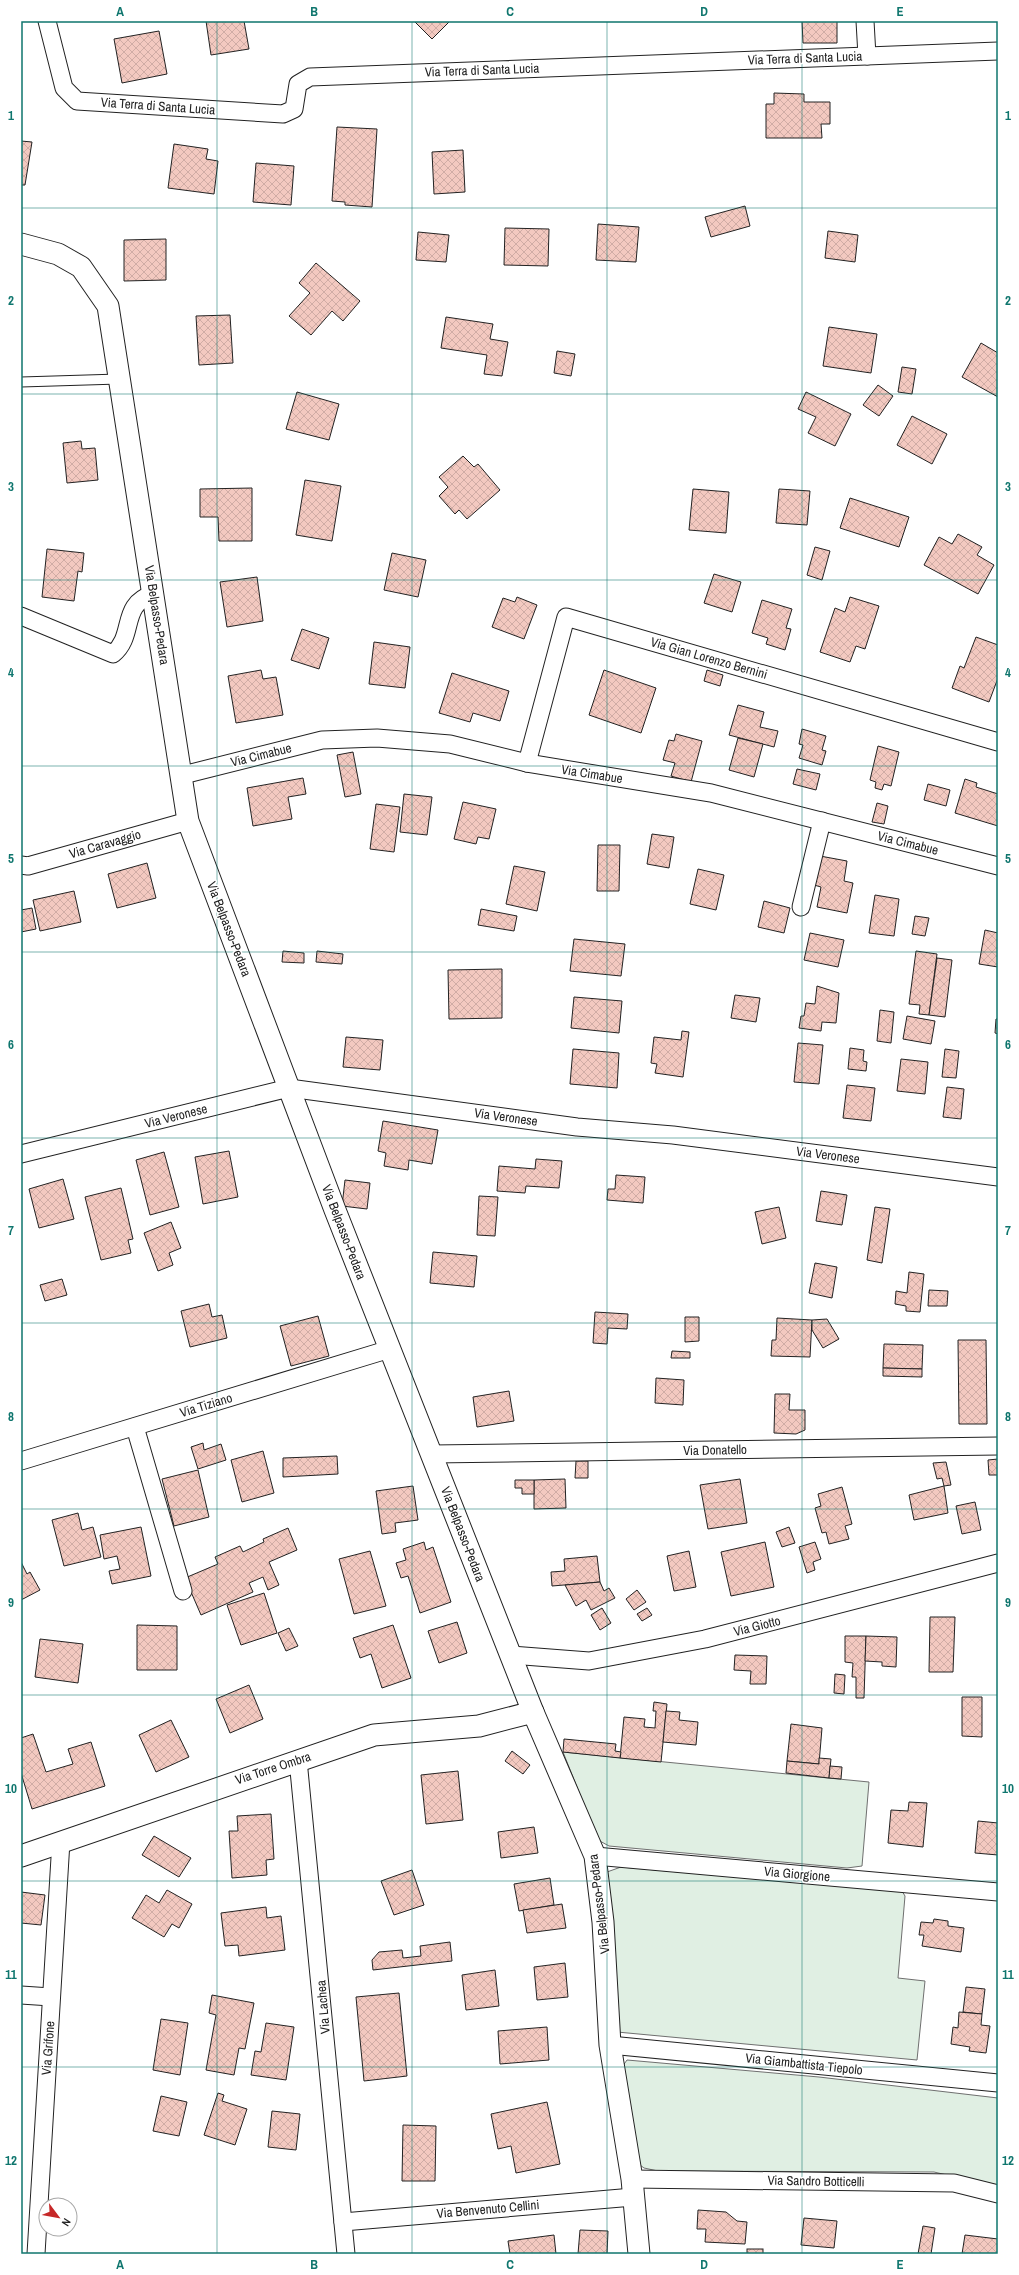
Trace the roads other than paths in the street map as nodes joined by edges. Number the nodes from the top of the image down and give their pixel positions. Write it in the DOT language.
graph roads {
  1 [pos="47,21"];
  2 [pos="865,21"];
  3 [pos="998,51"];
  4 [pos="867,56"];
  5 [pos="21,244"];
  6 [pos="120,379"];
  7 [pos="21,382"];
  8 [pos="154,594"];
  9 [pos="21,616"];
  10 [pos="998,742"];
  11 [pos="527,763"];
  12 [pos="183,775"];
  13 [pos="188,821"];
  14 [pos="822,822"];
  15 [pos="21,865"];
  16 [pos="998,866"];
  17 [pos="801,907"];
  18 [pos="290,1088"];
  19 [pos="21,1154"];
  20 [pos="998,1176"];
  21 [pos="390,1349"];
  22 [pos="135,1427"];
  23 [pos="998,1446"];
  24 [pos="432,1454"];
  25 [pos="21,1460"];
  26 [pos="998,1564"];
  27 [pos="183,1591"];
  28 [pos="511,1655"];
  29 [pos="533,1712"];
  30 [pos="298,1760"];
  31 [pos="61,1841"];
  32 [pos="21,1856"];
  33 [pos="595,1856"];
  34 [pos="998,1892"];
  35 [pos="21,1995"];
  36 [pos="51,1997"];
  37 [pos="610,2045"];
  38 [pos="998,2083"];
  39 [pos="633,2188"];
  40 [pos="998,2194"];
  41 [pos="343,2222"];
  42 [pos="36,2254"];
  43 [pos="346,2254"];
  44 [pos="638,2254"];
  1 -- 4 [label="street, Via Terra di Santa Lucia"];
  2 -- 4 [label="street"];
  3 -- 4 [label="street, Via Terra di Santa Lucia"];
  5 -- 6 [label="street, Via Belpasso-Pedara"];
  6 -- 7 [label="lane"];
  6 -- 8 [label="street, Via Belpasso-Pedara"];
  8 -- 9 [label="street"];
  8 -- 12 [label="street, Via Belpasso-Pedara"];
  10 -- 11 [label="street, Via Gian Lorenzo Bernini"];
  11 -- 12 [label="street, Via Cimabue"];
  11 -- 14 [label="street, Via Cimabue"];
  12 -- 13 [label="street, Via Belpasso-Pedara"];
  13 -- 15 [label="street, Via Caravaggio"];
  13 -- 18 [label="street, Via Belpasso-Pedara"];
  14 -- 16 [label="street, Via Cimabue"];
  14 -- 17 [label="street"];
  18 -- 19 [label="street, Via Veronese"];
  18 -- 20 [label="street, Via Veronese"];
  18 -- 21 [label="street, Via Belpasso-Pedara"];
  21 -- 22 [label="street, Via Tiziano"];
  21 -- 24 [label="street, Via Belpasso-Pedara"];
  22 -- 25 [label="street, Via Tiziano"];
  22 -- 27 [label="street"];
  23 -- 24 [label="street, Via Donatello"];
  24 -- 28 [label="street, Via Belpasso-Pedara"];
  26 -- 28 [label="street, Via Giotto"];
  28 -- 29 [label="street, Via Belpasso-Pedara"];
  29 -- 30 [label="street, Via Torre Ombra"];
  29 -- 33 [label="street, Via Belpasso-Pedara"];
  30 -- 31 [label="street, Via Torre Ombra"];
  30 -- 41 [label="street, Via Lachea"];
  31 -- 32 [label="street, Via Torre Ombra"];
  31 -- 36 [label="street, Via Grifone"];
  33 -- 34 [label="street, Via Giorgione"];
  33 -- 37 [label="street, Via Belpasso-Pedara"];
  35 -- 36 [label="street"];
  36 -- 42 [label="street, Via Grifone"];
  37 -- 38 [label="street, Via Giambattista Tiepolo"];
  37 -- 39 [label="street, Via Belpasso-Pedara"];
  39 -- 40 [label="street, Via Sandro Botticelli"];
  39 -- 41 [label="street, Via Benvenuto Cellini"];
  39 -- 44 [label="street, Via Belpasso-Pedara"];
  41 -- 43 [label="street, Via Lachea"];
}
